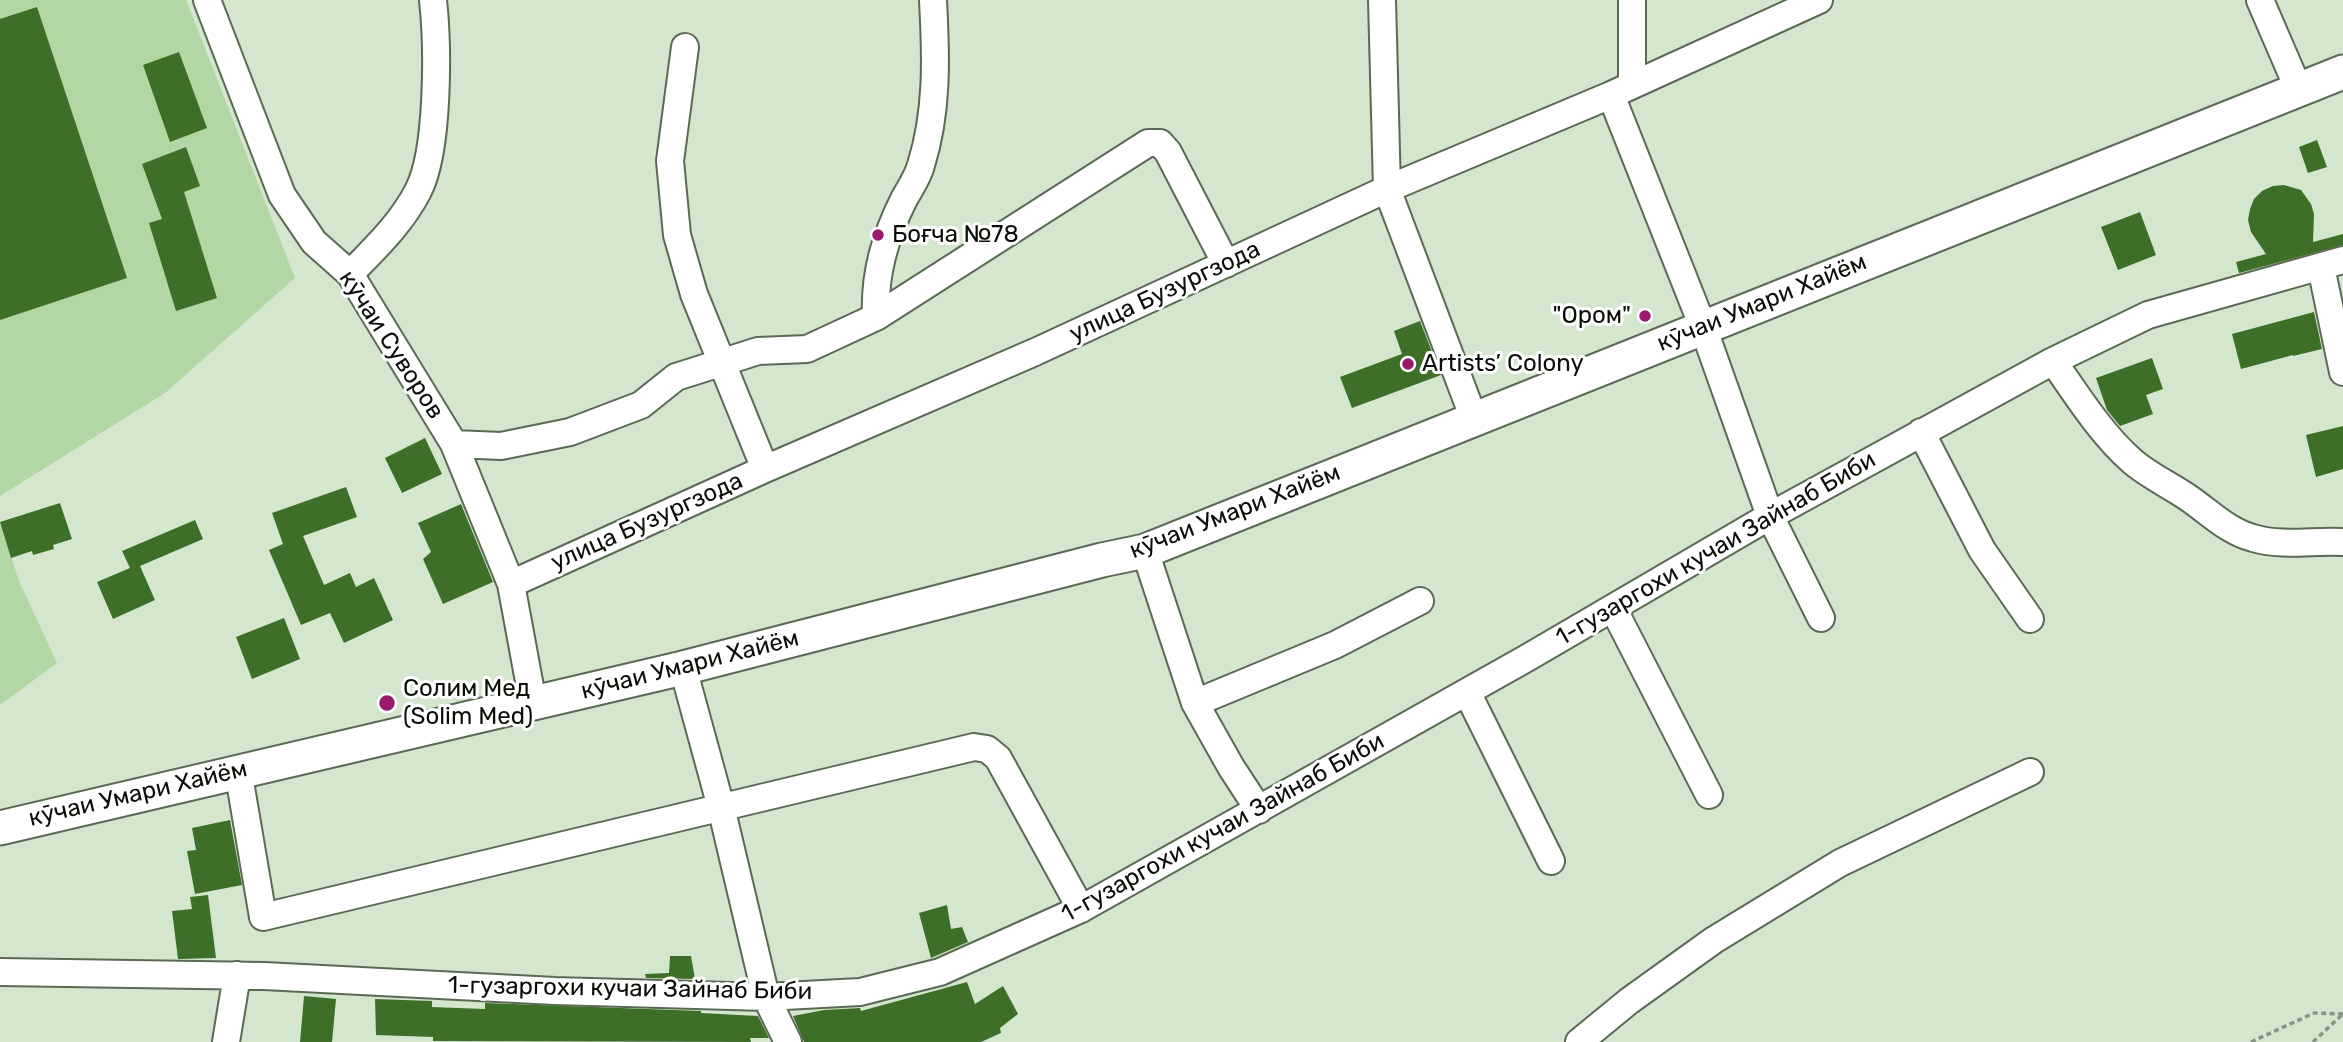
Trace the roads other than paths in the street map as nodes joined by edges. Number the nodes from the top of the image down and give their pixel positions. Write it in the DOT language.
graph roads {
  1 [pos="207,0"];
  2 [pos="433,0"];
  3 [pos="933,0"];
  4 [pos="1382,0"];
  5 [pos="1632,0"];
  6 [pos="1819,0"];
  7 [pos="2260,0"];
  8 [pos="685,47"];
  9 [pos="2343,72"];
  10 [pos="2298,88"];
  11 [pos="1622,90"];
  12 [pos="1387,189"];
  13 [pos="1226,264"];
  14 [pos="2332,264"];
  15 [pos="350,274"];
  16 [pos="876,317"];
  17 [pos="1703,327"];
  18 [pos="2053,361"];
  19 [pos="721,363"];
  20 [pos="2343,372"];
  21 [pos="1474,419"];
  22 [pos="1922,432"];
  23 [pos="454,444"];
  24 [pos="765,469"];
  25 [pos="1770,516"];
  26 [pos="2343,542"];
  27 [pos="1145,551"];
  28 [pos="511,584"];
  29 [pos="1420,601"];
  30 [pos="1613,608"];
  31 [pos="1821,618"];
  32 [pos="2030,619"];
  33 [pos="683,668"];
  34 [pos="1467,692"];
  35 [pos="533,703"];
  36 [pos="1195,703"];
  37 [pos="238,770"];
  38 [pos="2030,772"];
  39 [pos="1709,795"];
  40 [pos="721,807"];
  41 [pos="1259,810"];
  42 [pos="0,828"];
  43 [pos="1551,861"];
  44 [pos="1081,909"];
  45 [pos="0,972"];
  46 [pos="237,975"];
  47 [pos="766,997"];
  48 [pos="226,1042"];
  49 [pos="788,1042"];
  50 [pos="1579,1042"];
  1 -- 15 [label="street, кӯчаи Суворов"];
  2 -- 15 [label="street"];
  3 -- 16 [label="street"];
  4 -- 12 [label="street"];
  5 -- 11 [label="street"];
  6 -- 11 [label="street, улица Бузургзода"];
  7 -- 10 [label="street"];
  8 -- 19 [label="street"];
  9 -- 10 [label="main road, кӯчаи Умари Хайём"];
  10 -- 17 [label="main road, кӯчаи Умари Хайём"];
  11 -- 12 [label="street, улица Бузургзода"];
  11 -- 17 [label="street"];
  12 -- 13 [label="street, улица Бузургзода"];
  12 -- 21 [label="street"];
  13 -- 16 [label="street"];
  13 -- 24 [label="street, улица Бузургзода"];
  14 -- 18 [label="street, 1-гузаргохи кучаи Зайнаб Биби"];
  14 -- 20 [label="street"];
  15 -- 23 [label="street, кӯчаи Суворов"];
  16 -- 19 [label="street"];
  17 -- 21 [label="main road, кӯчаи Умари Хайём"];
  17 -- 25 [label="street"];
  18 -- 22 [label="street, 1-гузаргохи кучаи Зайнаб Биби"];
  18 -- 26 [label="street"];
  19 -- 23 [label="street"];
  19 -- 24 [label="street"];
  21 -- 27 [label="main road, кӯчаи Умари Хайём"];
  22 -- 25 [label="street, 1-гузаргохи кучаи Зайнаб Биби"];
  22 -- 32 [label="street"];
  23 -- 28 [label="street, кӯчаи Суворов"];
  24 -- 28 [label="street, улица Бузургзода"];
  25 -- 30 [label="street, 1-гузаргохи кучаи Зайнаб Биби"];
  25 -- 31 [label="street"];
  27 -- 33 [label="main road, кӯчаи Умари Хайём"];
  27 -- 36 [label="street"];
  28 -- 35 [label="street, кӯчаи Суворов"];
  29 -- 36 [label="street"];
  30 -- 34 [label="street, 1-гузаргохи кучаи Зайнаб Биби"];
  30 -- 39 [label="street"];
  33 -- 35 [label="main road, кӯчаи Умари Хайём"];
  33 -- 40 [label="street"];
  34 -- 41 [label="street, 1-гузаргохи кучаи Зайнаб Биби"];
  34 -- 43 [label="street"];
  35 -- 37 [label="main road, кӯчаи Умари Хайём"];
  36 -- 41 [label="street"];
  37 -- 40 [label="street"];
  37 -- 42 [label="main road, кӯчаи Умари Хайём"];
  38 -- 50 [label="street"];
  40 -- 44 [label="street"];
  40 -- 47 [label="street"];
  41 -- 44 [label="street, 1-гузаргохи кучаи Зайнаб Биби"];
  44 -- 47 [label="street, 1-гузаргохи кучаи Зайнаб Биби"];
  45 -- 46 [label="street, 1-гузаргохи кучаи Зайнаб Биби"];
  46 -- 47 [label="street, 1-гузаргохи кучаи Зайнаб Биби"];
  46 -- 48 [label="street"];
  47 -- 49 [label="street"];
}
